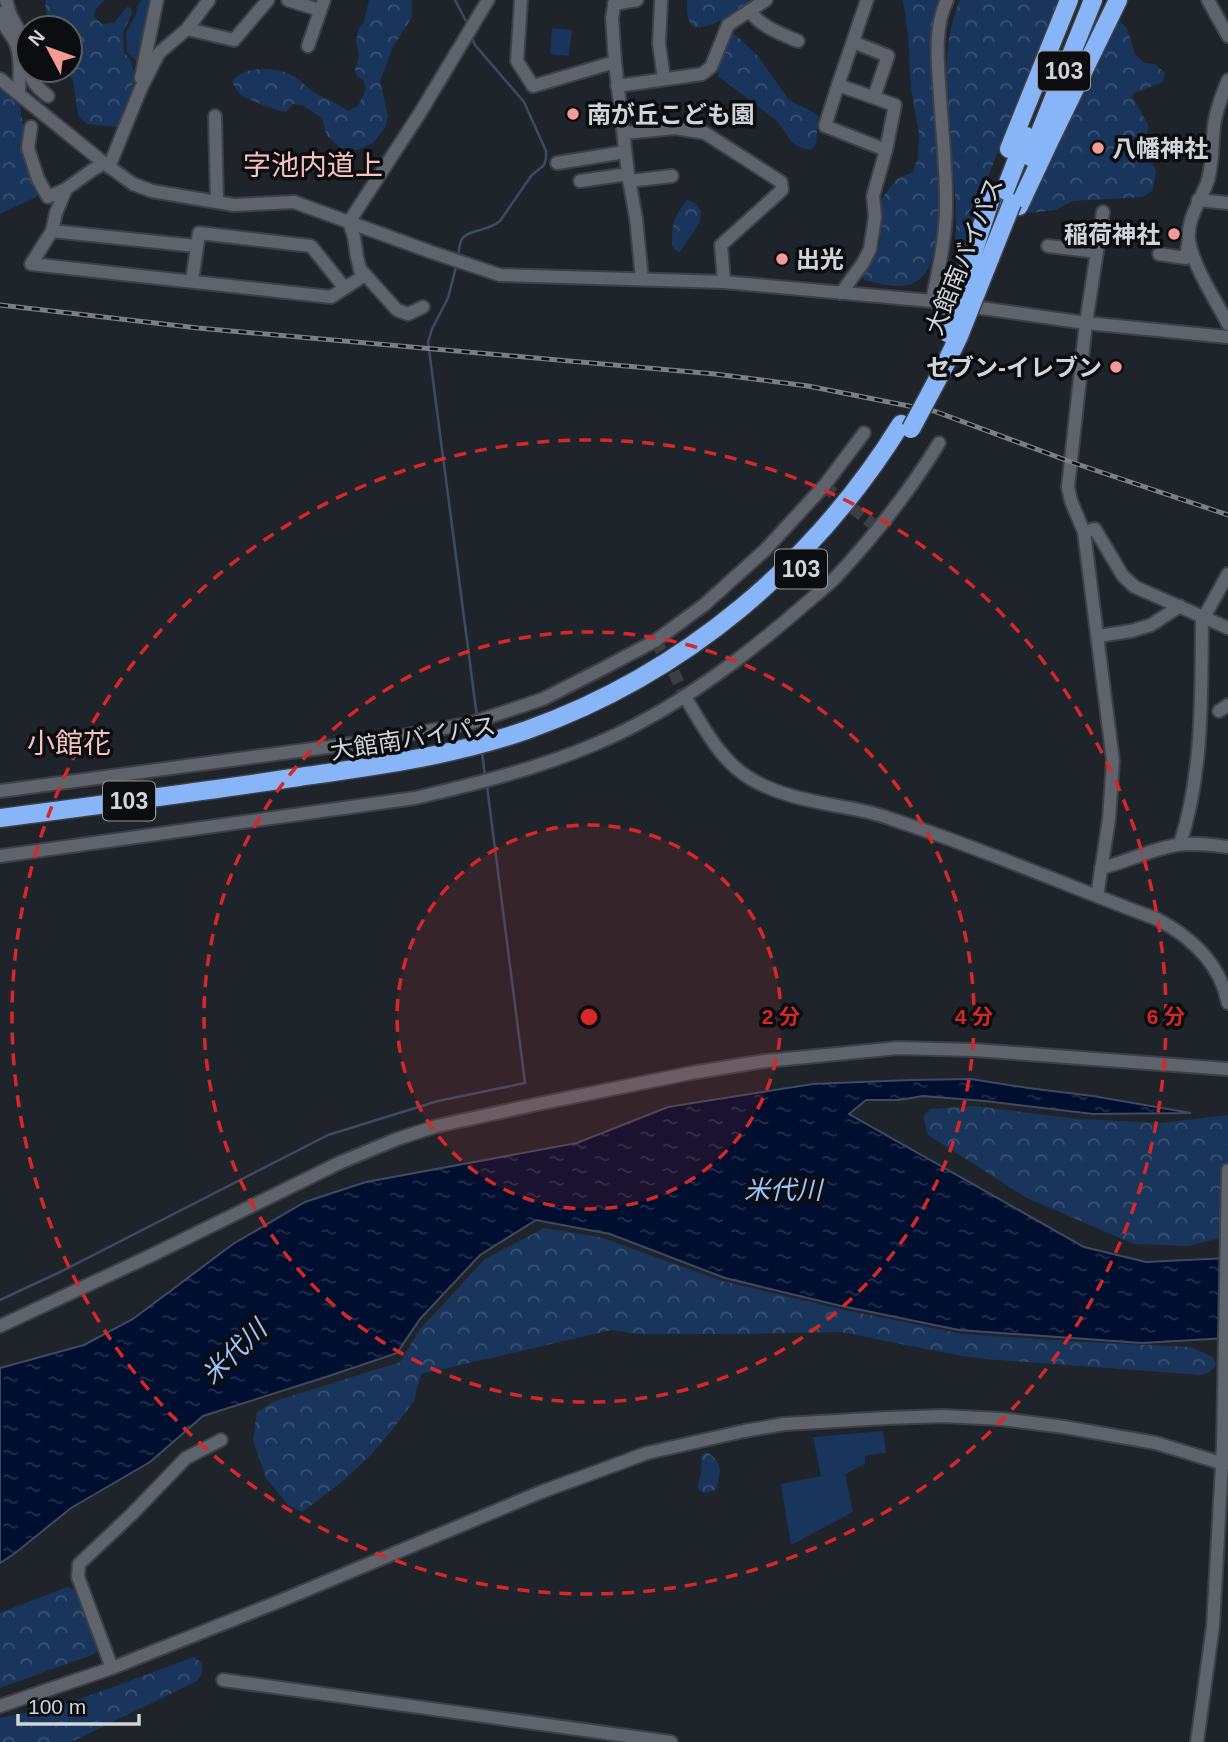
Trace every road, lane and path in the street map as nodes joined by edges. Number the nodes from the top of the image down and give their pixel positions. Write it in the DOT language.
graph roads {
  1 [pos="6,0"];
  2 [pos="156,0"];
  3 [pos="209,0"];
  4 [pos="268,0"];
  5 [pos="288,0"];
  6 [pos="488,0"];
  7 [pos="521,0"];
  8 [pos="637,0"];
  9 [pos="661,0"];
  10 [pos="766,0"];
  11 [pos="867,0"];
  12 [pos="947,0"];
  13 [pos="1069,0"];
  14 [pos="1081,0"];
  15 [pos="1093,0"];
  16 [pos="1118,0"];
  17 [pos="1208,0"];
  18 [pos="614,2"];
  19 [pos="322,5"];
  20 [pos="749,11"];
  21 [pos="0,13"];
  22 [pos="14,22"];
  23 [pos="187,29"];
  24 [pos="1227,34"];
  25 [pos="798,41"];
  26 [pos="853,42"];
  27 [pos="308,46"];
  28 [pos="615,62"];
  29 [pos="0,79"];
  30 [pos="664,79"];
  31 [pos="1228,80"];
  32 [pos="35,84"];
  33 [pos="838,85"];
  34 [pos="617,86"];
  35 [pos="19,93"];
  36 [pos="48,96"];
  37 [pos="874,97"];
  38 [pos="137,99"];
  39 [pos="215,116"];
  40 [pos="31,127"];
  41 [pos="624,133"];
  42 [pos="1030,141"];
  43 [pos="886,150"];
  44 [pos="625,152"];
  45 [pos="557,163"];
  46 [pos="106,165"];
  47 [pos="672,176"];
  48 [pos="629,178"];
  49 [pos="580,181"];
  50 [pos="66,189"];
  51 [pos="1007,200"];
  52 [pos="1198,201"];
  53 [pos="217,202"];
  54 [pos="1228,203"];
  55 [pos="1103,212"];
  56 [pos="349,222"];
  57 [pos="52,232"];
  58 [pos="1189,239"];
  59 [pos="197,246"];
  60 [pos="1048,246"];
  61 [pos="1097,252"];
  62 [pos="1159,254"];
  63 [pos="361,270"];
  64 [pos="642,279"];
  65 [pos="192,281"];
  66 [pos="724,282"];
  67 [pos="344,287"];
  68 [pos="841,293"];
  69 [pos="932,301"];
  70 [pos="423,307"];
  71 [pos="1086,323"];
  72 [pos="1228,324"];
  73 [pos="1228,337"];
  74 [pos="906,426"];
  75 [pos="864,433"];
  76 [pos="939,443"];
  77 [pos="1084,532"];
  78 [pos="1228,574"];
  79 [pos="1180,606"];
  80 [pos="1203,616"];
  81 [pos="1228,628"];
  82 [pos="1098,636"];
  83 [pos="685,697"];
  84 [pos="146,772"];
  85 [pos="148,786"];
  86 [pos="0,792"];
  87 [pos="0,818"];
  88 [pos="1180,844"];
  89 [pos="1228,847"];
  90 [pos="0,856"];
  91 [pos="1101,868"];
  92 [pos="1097,896"];
  93 [pos="1228,1003"];
  94 [pos="1228,1069"];
  95 [pos="1228,1170"];
  96 [pos="0,1326"];
  97 [pos="221,1440"];
  98 [pos="1225,1463"];
  99 [pos="112,1668"];
  100 [pos="223,1679"];
  101 [pos="0,1706"];
  102 [pos="671,1742"];
  103 [pos="1197,1742"];
  1 -- 22 [label="street"];
  2 -- 38 [label="street"];
  3 -- 23 [label="street"];
  4 -- 23 [label="street"];
  5 -- 19 [label="street"];
  6 -- 56 [label="street"];
  7 -- 28 [label="street"];
  8 -- 18 [label="street"];
  9 -- 30 [label="street"];
  10 -- 20 [label="street"];
  11 -- 26 [label="street"];
  12 -- 69 [label="street"];
  13 -- 51 [label="highway"];
  14 -- 42 [label="highway, 大館南バイパス / 103"];
  15 -- 42 [label="highway, 大館南バイパス / 103"];
  16 -- 51 [label="highway"];
  17 -- 24 [label="street"];
  18 -- 28 [label="street"];
  19 -- 27 [label="street"];
  20 -- 25 [label="street"];
  20 -- 30 [label="street"];
  21 -- 35 [label="street"];
  23 -- 38 [label="street"];
  26 -- 33 [label="street"];
  26 -- 37 [label="street"];
  28 -- 34 [label="street"];
  29 -- 35 [label="street"];
  30 -- 34 [label="street"];
  31 -- 52 [label="street"];
  32 -- 36 [label="street"];
  33 -- 37 [label="street"];
  33 -- 43 [label="street"];
  34 -- 41 [label="street"];
  35 -- 46 [label="street"];
  37 -- 43 [label="street"];
  38 -- 46 [label="street"];
  39 -- 53 [label="street"];
  40 -- 50 [label="street"];
  41 -- 44 [label="street"];
  41 -- 66 [label="street"];
  42 -- 51 [label="highway, 大館南バイパス / 103"];
  43 -- 68 [label="street"];
  44 -- 45 [label="street"];
  44 -- 48 [label="street"];
  46 -- 50 [label="street"];
  46 -- 53 [label="street"];
  47 -- 48 [label="street"];
  48 -- 49 [label="street"];
  48 -- 64 [label="street"];
  50 -- 57 [label="street"];
  51 -- 74 [label="highway, 大館南バイパス / 103, bridge"];
  51 -- 74 [label="highway, 大館南バイパス / 103, bridge"];
  52 -- 54 [label="street"];
  52 -- 58 [label="street"];
  53 -- 56 [label="street"];
  55 -- 61 [label="street"];
  56 -- 63 [label="street"];
  56 -- 64 [label="street"];
  57 -- 59 [label="street"];
  57 -- 65 [label="street"];
  58 -- 62 [label="street"];
  58 -- 72 [label="street"];
  59 -- 65 [label="street"];
  59 -- 67 [label="street"];
  60 -- 61 [label="street"];
  61 -- 71 [label="street"];
  63 -- 67 [label="street"];
  63 -- 70 [label="street"];
  64 -- 66 [label="street"];
  65 -- 67 [label="street"];
  66 -- 68 [label="street"];
  68 -- 69 [label="street"];
  69 -- 71 [label="street"];
  71 -- 73 [label="street"];
  71 -- 77 [label="street"];
  74 -- 87 [label="highway, 大館南バイパス / 103"];
  75 -- 84 [label="street"];
  76 -- 83 [label="street"];
  77 -- 79 [label="street"];
  77 -- 82 [label="street"];
  78 -- 80 [label="street"];
  79 -- 80 [label="street"];
  79 -- 82 [label="street"];
  80 -- 81 [label="street"];
  80 -- 88 [label="street"];
  82 -- 91 [label="street"];
  83 -- 90 [label="street"];
  83 -- 92 [label="street"];
  84 -- 85 [label="street"];
  84 -- 86 [label="street"];
  88 -- 89 [label="street"];
  88 -- 91 [label="street"];
  91 -- 92 [label="street"];
  92 -- 93 [label="street"];
  94 -- 96 [label="street"];
  95 -- 98 [label="street"];
  97 -- 99 [label="street"];
  98 -- 99 [label="street"];
  98 -- 103 [label="street"];
  99 -- 101 [label="street"];
  100 -- 102 [label="street"];
}
